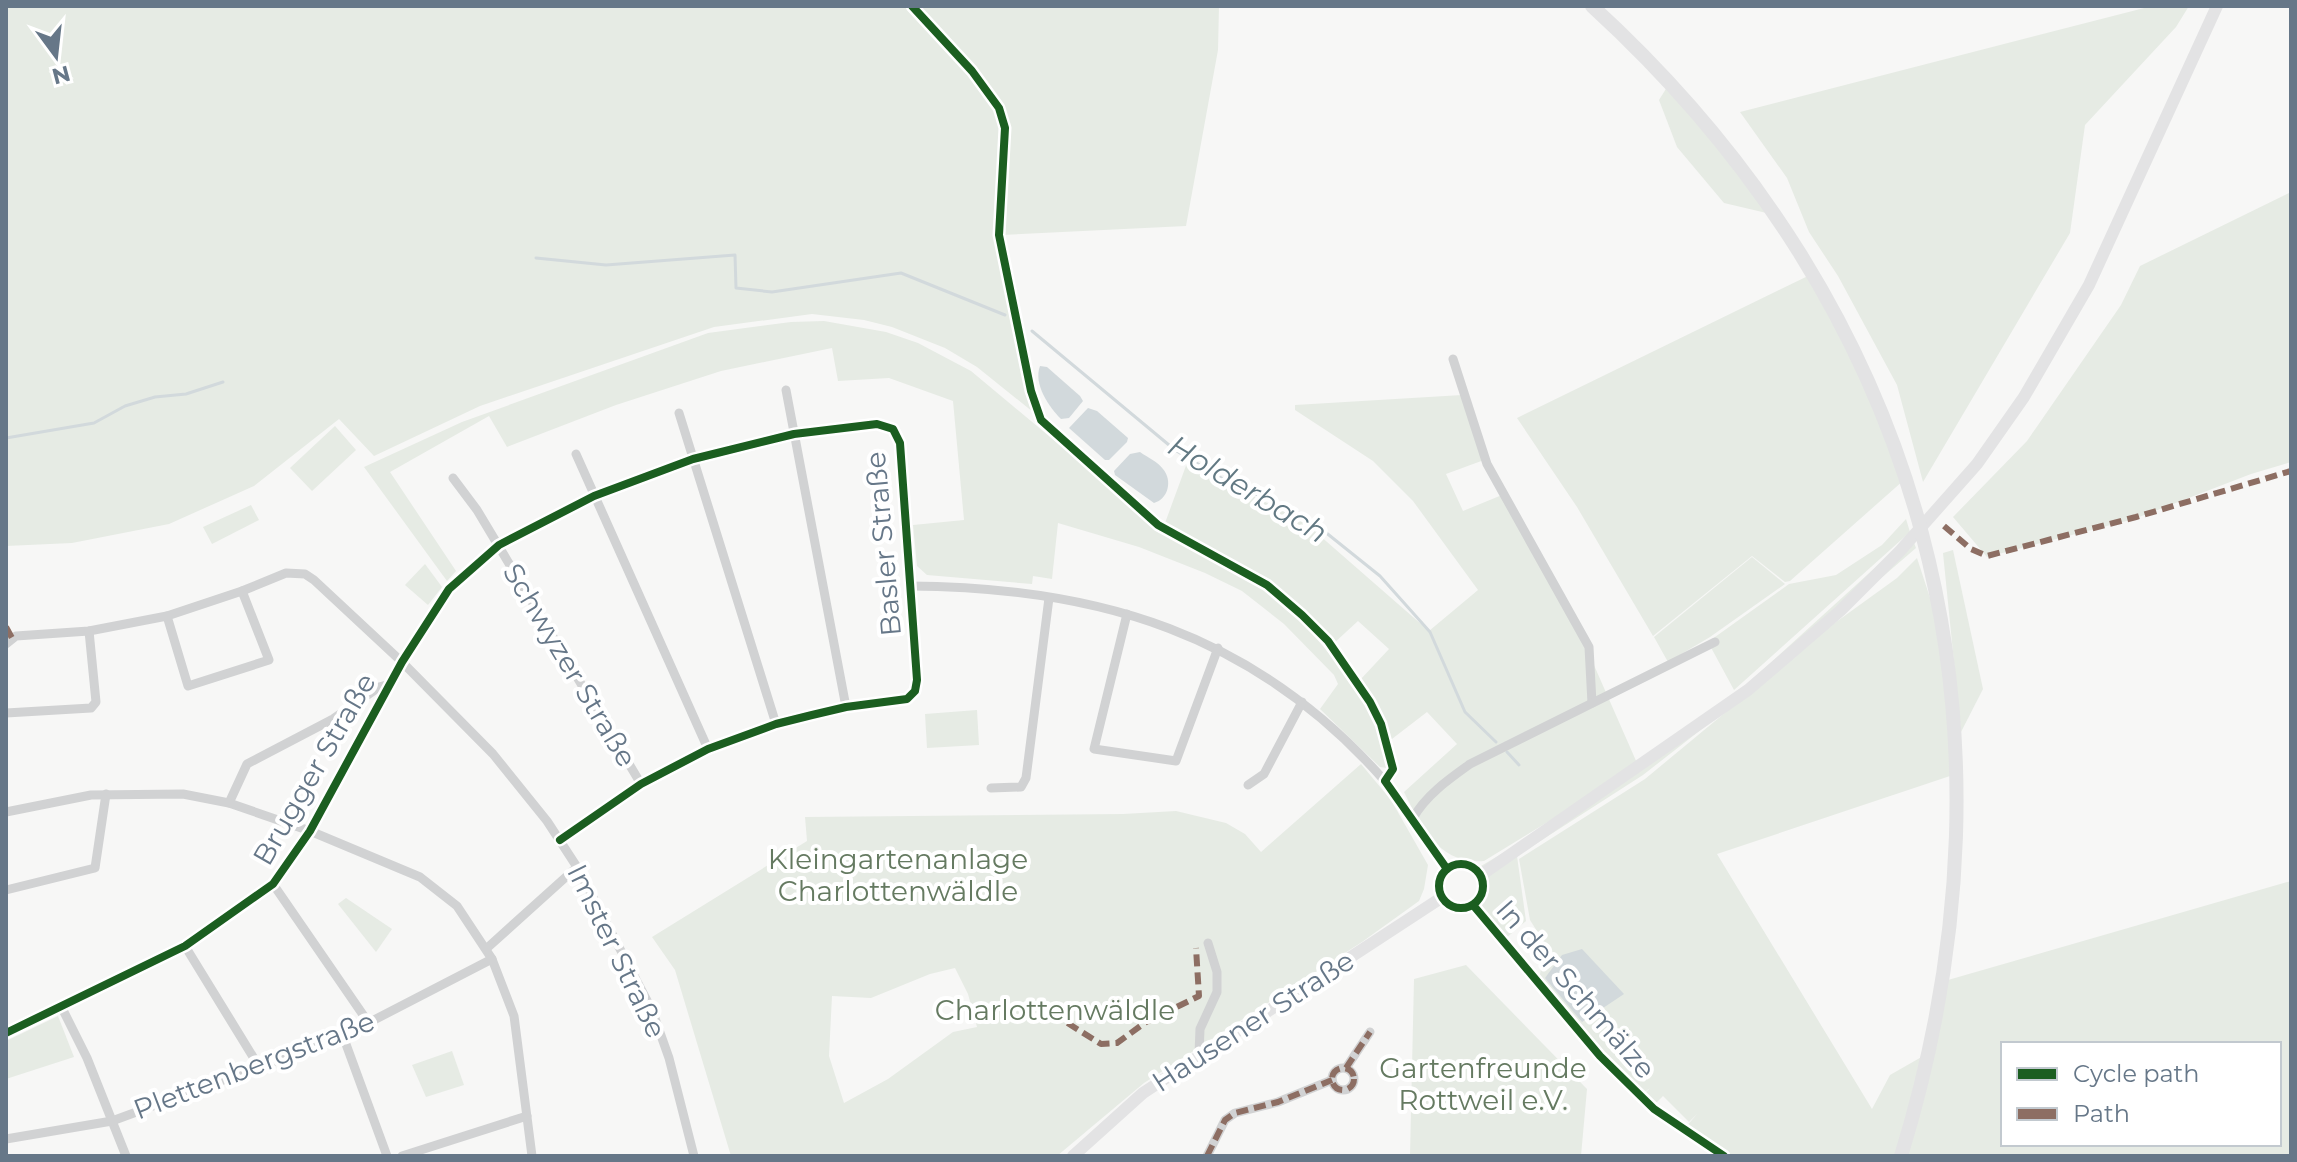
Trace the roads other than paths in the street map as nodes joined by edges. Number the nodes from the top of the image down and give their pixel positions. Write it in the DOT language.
graph roads {
  1 [pos="912,6"];
  2 [pos="1592,6"];
  3 [pos="2217,6"];
  4 [pos="1453,359"];
  5 [pos="786,390"];
  6 [pos="679,413"];
  7 [pos="794,434"];
  8 [pos="576,454"];
  9 [pos="693,459"];
  10 [pos="453,478"];
  11 [pos="594,496"];
  12 [pos="499,545"];
  13 [pos="909,586"];
  14 [pos="242,591"];
  15 [pos="1049,598"];
  16 [pos="1127,614"];
  17 [pos="167,616"];
  18 [pos="6,627"];
  19 [pos="89,631"];
  20 [pos="9,641"];
  21 [pos="1715,642"];
  22 [pos="1218,648"];
  23 [pos="402,662"];
  24 [pos="390,684"];
  25 [pos="1302,702"];
  26 [pos="1592,703"];
  27 [pos="846,707"];
  28 [pos="6,713"];
  29 [pos="776,724"];
  30 [pos="708,749"];
  31 [pos="1385,781"];
  32 [pos="641,784"];
  33 [pos="1248,785"];
  34 [pos="991,788"];
  35 [pos="106,794"];
  36 [pos="229,803"];
  37 [pos="6,812"];
  38 [pos="1413,818"];
  39 [pos="310,831"];
  40 [pos="560,840"];
  41 [pos="577,867"];
  42 [pos="1447,869"];
  43 [pos="1481,875"];
  44 [pos="273,884"];
  45 [pos="6,890"];
  46 [pos="1441,898"];
  47 [pos="1473,905"];
  48 [pos="1208,943"];
  49 [pos="185,946"];
  50 [pos="489,954"];
  51 [pos="61,1006"];
  52 [pos="368,1022"];
  53 [pos="1370,1032"];
  54 [pos="6,1033"];
  55 [pos="343,1036"];
  56 [pos="1199,1054"];
  57 [pos="258,1065"];
  58 [pos="1346,1068"];
  59 [pos="1332,1080"];
  60 [pos="527,1116"];
  61 [pos="112,1121"];
  62 [pos="6,1139"];
  63 [pos="126,1156"];
  64 [pos="387,1156"];
  65 [pos="402,1156"];
  66 [pos="532,1156"];
  67 [pos="694,1156"];
  68 [pos="1073,1156"];
  69 [pos="1207,1156"];
  70 [pos="1724,1156"];
  71 [pos="1901,1156"];
  1 -- 31 [label="street"];
  2 -- 71 [label="main road"];
  3 -- 43 [label="main road"];
  4 -- 26 [label="street"];
  5 -- 7 [label="street"];
  6 -- 9 [label="street"];
  7 -- 9 [label="street, Basler Straße"];
  7 -- 13 [label="street, Basler Straße"];
  7 -- 27 [label="street"];
  8 -- 11 [label="street"];
  9 -- 11 [label="street, Basler Straße"];
  9 -- 29 [label="street"];
  10 -- 12 [label="street"];
  11 -- 12 [label="street, Basler Straße"];
  11 -- 30 [label="street"];
  12 -- 23 [label="street, Basler Straße"];
  12 -- 32 [label="street, Schwyzer Straße"];
  13 -- 15 [label="street"];
  13 -- 27 [label="street, Basler Straße"];
  14 -- 17 [label="street"];
  14 -- 17 [label="street"];
  14 -- 23 [label="street, Imster Straße"];
  15 -- 16 [label="street"];
  15 -- 34 [label="street"];
  16 -- 22 [label="street"];
  16 -- 22 [label="street"];
  17 -- 19 [label="street"];
  18 -- 20 [label="street"];
  19 -- 20 [label="street"];
  19 -- 28 [label="street"];
  21 -- 26 [label="street"];
  22 -- 25 [label="street"];
  23 -- 24 [label="street, Brugger Straße"];
  23 -- 40 [label="street, Imster Straße"];
  24 -- 36 [label="street, Brugger Straße"];
  24 -- 39 [label="street, Brugger Straße"];
  25 -- 31 [label="street"];
  25 -- 33 [label="street"];
  26 -- 38 [label="street"];
  27 -- 29 [label="street, Basler Straße"];
  29 -- 30 [label="street, Basler Straße"];
  30 -- 32 [label="street, Basler Straße"];
  31 -- 38 [label="street"];
  32 -- 40 [label="street, Basler Straße"];
  35 -- 36 [label="street"];
  35 -- 37 [label="street"];
  35 -- 45 [label="street"];
  36 -- 39 [label="street"];
  38 -- 42 [label="street"];
  39 -- 44 [label="street, Brugger Straße"];
  39 -- 50 [label="street"];
  40 -- 41 [label="street, Imster Straße"];
  41 -- 50 [label="street, Plettenbergstraße"];
  41 -- 67 [label="street, Imster Straße"];
  42 -- 43 [label="main road"];
  42 -- 46 [label="main road"];
  43 -- 47 [label="main road"];
  44 -- 49 [label="street, Brugger Straße"];
  44 -- 52 [label="street, Brugger Straße"];
  46 -- 47 [label="main road"];
  46 -- 56 [label="main road, Hausener Straße"];
  47 -- 70 [label="street, In der Schmälze"];
  48 -- 56 [label="street"];
  49 -- 51 [label="street, Brugger Straße"];
  49 -- 57 [label="street"];
  50 -- 52 [label="street, Plettenbergstraße"];
  50 -- 60 [label="street"];
  51 -- 54 [label="street, Brugger Straße"];
  51 -- 61 [label="street"];
  52 -- 55 [label="street, Plettenbergstraße"];
  53 -- 58 [label="street"];
  55 -- 57 [label="street, Plettenbergstraße"];
  55 -- 64 [label="street"];
  56 -- 68 [label="main road, Hausener Straße"];
  57 -- 61 [label="street, Plettenbergstraße"];
  58 -- 59 [label="street"];
  58 -- 59 [label="street"];
  59 -- 69 [label="street"];
  60 -- 65 [label="street"];
  60 -- 66 [label="street"];
  61 -- 62 [label="street, Plettenbergstraße"];
  61 -- 63 [label="street"];
}
